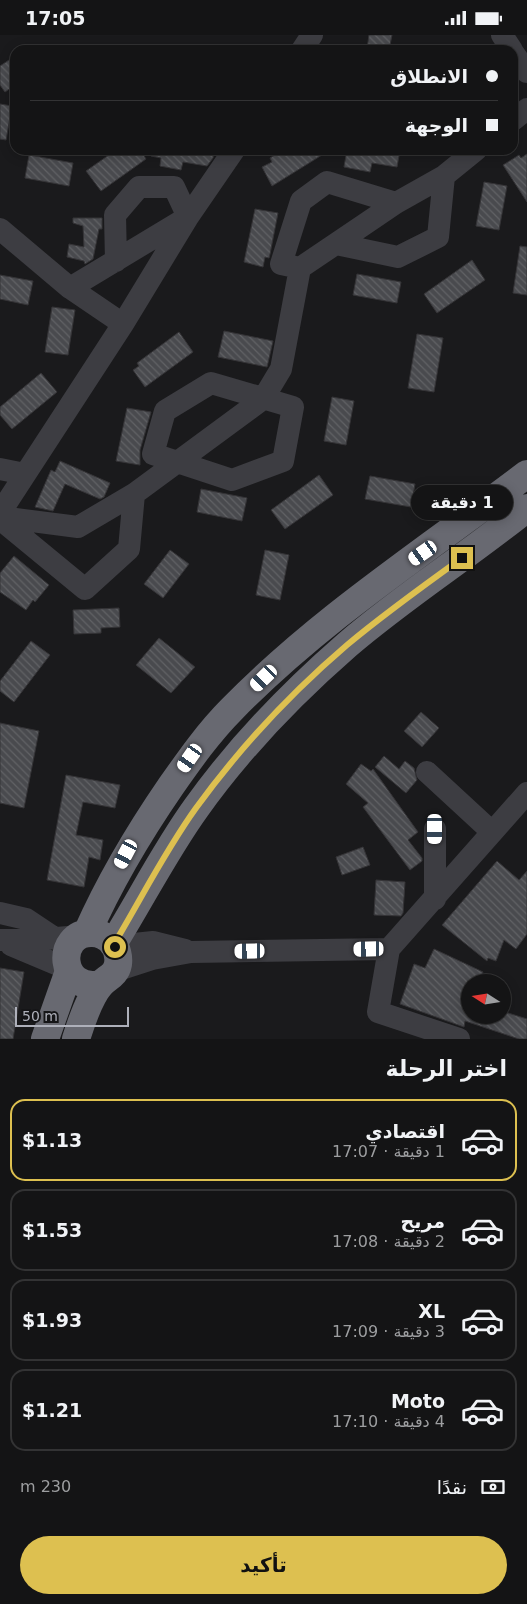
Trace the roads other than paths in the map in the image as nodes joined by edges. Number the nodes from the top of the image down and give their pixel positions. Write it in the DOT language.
graph roads {
  1 [pos="518,59"];
  2 [pos="527,72"];
  3 [pos="231,155"];
  4 [pos="470,155"];
  5 [pos="444,175"];
  6 [pos="396,203"];
  7 [pos="188,217"];
  8 [pos="0,229"];
  9 [pos="336,244"];
  10 [pos="116,261"];
  11 [pos="300,268"];
  12 [pos="70,288"];
  13 [pos="123,324"];
  14 [pos="263,399"];
  15 [pos="176,461"];
  16 [pos="8,467"];
  17 [pos="527,474"];
  18 [pos="134,494"];
  19 [pos="527,507"];
  20 [pos="0,513"];
  21 [pos="0,518"];
  22 [pos="427,772"];
  23 [pos="527,793"];
  24 [pos="435,829"];
  25 [pos="492,832"];
  26 [pos="435,899"];
  27 [pos="0,913"];
  28 [pos="74,936"];
  29 [pos="0,941"];
  30 [pos="389,949"];
  31 [pos="111,961"];
  32 [pos="68,970"];
  33 [pos="45,1039"];
  34 [pos="76,1039"];
  35 [pos="458,1039"];
  1 -- 2 [label="street"];
  3 -- 7 [label="street"];
  4 -- 5 [label="street"];
  5 -- 6 [label="street"];
  5 -- 9 [label="street"];
  6 -- 9 [label="street"];
  6 -- 11 [label="street"];
  7 -- 10 [label="street"];
  7 -- 10 [label="street"];
  7 -- 13 [label="street"];
  8 -- 12 [label="street"];
  9 -- 11 [label="street"];
  10 -- 12 [label="street"];
  11 -- 14 [label="street"];
  12 -- 13 [label="street"];
  13 -- 16 [label="street"];
  14 -- 15 [label="street"];
  14 -- 15 [label="street"];
  14 -- 15 [label="street"];
  15 -- 18 [label="street"];
  16 -- 20 [label="street"];
  17 -- 28 [label="highway"];
  18 -- 21 [label="street"];
  18 -- 21 [label="street"];
  19 -- 31 [label="highway"];
  22 -- 25 [label="street"];
  23 -- 25 [label="street"];
  24 -- 26 [label="street"];
  25 -- 26 [label="street"];
  26 -- 30 [label="street"];
  27 -- 28 [label="street"];
  28 -- 29 [label="street"];
  28 -- 31 [label="highway"];
  28 -- 32 [label="highway"];
  29 -- 32 [label="street"];
  30 -- 31 [label="street"];
  30 -- 35 [label="street"];
  31 -- 32 [label="highway"];
  31 -- 34 [label="highway"];
  32 -- 33 [label="highway"];
}
